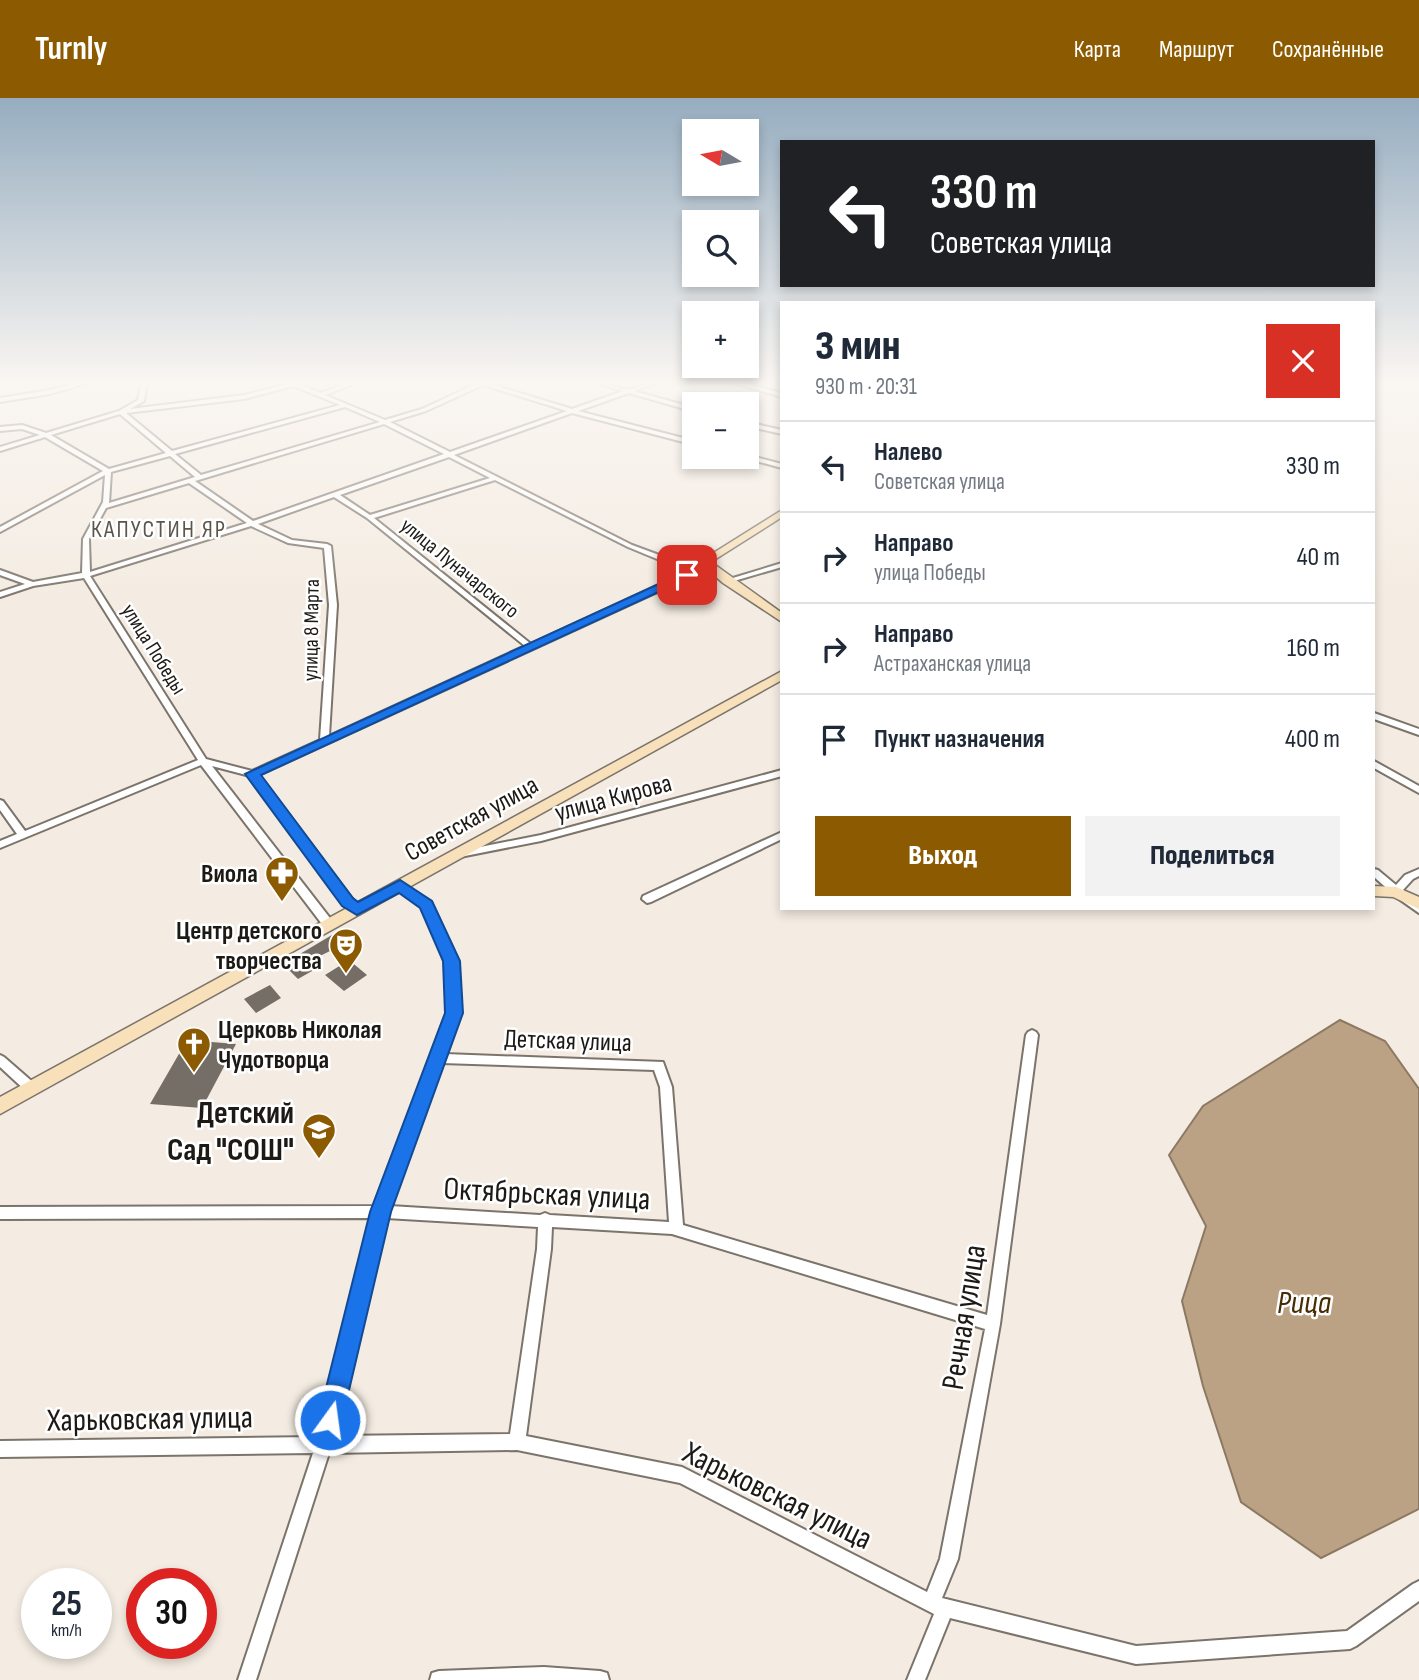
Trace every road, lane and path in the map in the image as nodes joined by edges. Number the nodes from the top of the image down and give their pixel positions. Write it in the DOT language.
graph roads {
  1 [pos="84,457"];
  2 [pos="162,457"];
  3 [pos="176,457"];
  4 [pos="269,457"];
  5 [pos="445,457"];
  6 [pos="454,457"];
  7 [pos="759,460"];
  8 [pos="780,465"];
  9 [pos="108,471"];
  10 [pos="495,478"];
  11 [pos="196,480"];
  12 [pos="335,495"];
  13 [pos="103,507"];
  14 [pos="780,514"];
  15 [pos="369,517"];
  16 [pos="252,524"];
  17 [pos="0,530"];
  18 [pos="705,562"];
  19 [pos="780,566"];
  20 [pos="0,572"];
  21 [pos="86,575"];
  22 [pos="727,581"];
  23 [pos="32,584"];
  24 [pos="0,595"];
  25 [pos="780,617"];
  26 [pos="529,646"];
  27 [pos="780,676"];
  28 [pos="1375,716"];
  29 [pos="1419,733"];
  30 [pos="324,742"];
  31 [pos="203,761"];
  32 [pos="1375,765"];
  33 [pos="253,774"];
  34 [pos="780,774"];
  35 [pos="1419,790"];
  36 [pos="0,803"];
  37 [pos="23,835"];
  38 [pos="780,836"];
  39 [pos="0,845"];
  40 [pos="454,856"];
  41 [pos="1419,872"];
  42 [pos="1375,873"];
  43 [pos="400,885"];
  44 [pos="1375,891"];
  45 [pos="1396,892"];
  46 [pos="647,899"];
  47 [pos="1419,904"];
  48 [pos="357,909"];
  49 [pos="1419,909"];
  50 [pos="329,925"];
  51 [pos="1032,1035"];
  52 [pos="437,1058"];
  53 [pos="0,1060"];
  54 [pos="32,1088"];
  55 [pos="0,1105"];
  56 [pos="381,1212"];
  57 [pos="3,1217"];
  58 [pos="545,1219"];
  59 [pos="676,1229"];
  60 [pos="993,1324"];
  61 [pos="516,1442"];
  62 [pos="323,1446"];
  63 [pos="0,1449"];
  64 [pos="1419,1590"];
  65 [pos="938,1606"];
  66 [pos="581,1679"];
  67 [pos="247,1680"];
  68 [pos="439,1680"];
  69 [pos="600,1680"];
  70 [pos="916,1680"];
  1 -- 9 [label="street"];
  2 -- 9 [label="street"];
  3 -- 11 [label="street, улица 8 Марта"];
  4 -- 11 [label="street"];
  5 -- 12 [label="street"];
  6 -- 10 [label="street"];
  7 -- 8 [label="street"];
  9 -- 13 [label="street"];
  9 -- 17 [label="street"];
  10 -- 15 [label="street, улица Луначарского"];
  10 -- 18 [label="street"];
  11 -- 13 [label="street"];
  11 -- 16 [label="street, улица 8 Марта"];
  12 -- 15 [label="street, улица Луначарского"];
  12 -- 16 [label="street"];
  13 -- 21 [label="street"];
  14 -- 18 [label="street"];
  15 -- 26 [label="street, улица Луначарского"];
  16 -- 21 [label="street"];
  16 -- 30 [label="street, улица 8 Марта"];
  18 -- 22 [label="street"];
  18 -- 26 [label="street"];
  19 -- 22 [label="street"];
  20 -- 23 [label="street"];
  21 -- 23 [label="street"];
  21 -- 31 [label="street, улица Победы"];
  22 -- 25 [label="street"];
  23 -- 24 [label="street"];
  26 -- 30 [label="street"];
  27 -- 40 [label="street, Советская улица"];
  28 -- 29 [label="street"];
  30 -- 33 [label="street"];
  31 -- 33 [label="street"];
  31 -- 37 [label="street"];
  31 -- 50 [label="street, улица Победы"];
  32 -- 35 [label="street"];
  33 -- 48 [label="street"];
  34 -- 40 [label="street, улица Кирова"];
  36 -- 37 [label="street"];
  37 -- 39 [label="street"];
  38 -- 46 [label="street"];
  40 -- 43 [label="street, Советская улица"];
  41 -- 45 [label="street"];
  42 -- 45 [label="street"];
  43 -- 48 [label="street, Советская улица"];
  43 -- 52 [label="street"];
  44 -- 45 [label="street"];
  45 -- 47 [label="street"];
  45 -- 49 [label="street"];
  48 -- 50 [label="street, Советская улица"];
  50 -- 54 [label="street, Советская улица"];
  51 -- 60 [label="street, Речная улица"];
  52 -- 56 [label="street"];
  52 -- 59 [label="street, Детская улица"];
  53 -- 54 [label="street"];
  54 -- 55 [label="street, Советская улица"];
  56 -- 57 [label="street, Октябрьская улица"];
  56 -- 58 [label="street, Октябрьская улица"];
  56 -- 62 [label="street"];
  58 -- 59 [label="street, Октябрьская улица"];
  58 -- 61 [label="street"];
  59 -- 60 [label="street, Октябрьская улица"];
  60 -- 65 [label="street, Речная улица"];
  61 -- 62 [label="street, Харьковская улица"];
  61 -- 65 [label="street, Харьковская улица"];
  62 -- 63 [label="street, Харьковская улица"];
  62 -- 67 [label="street"];
  64 -- 65 [label="street, Харьковская улица"];
  65 -- 70 [label="street, Речная улица"];
  66 -- 68 [label="street"];
  66 -- 69 [label="street"];
}
